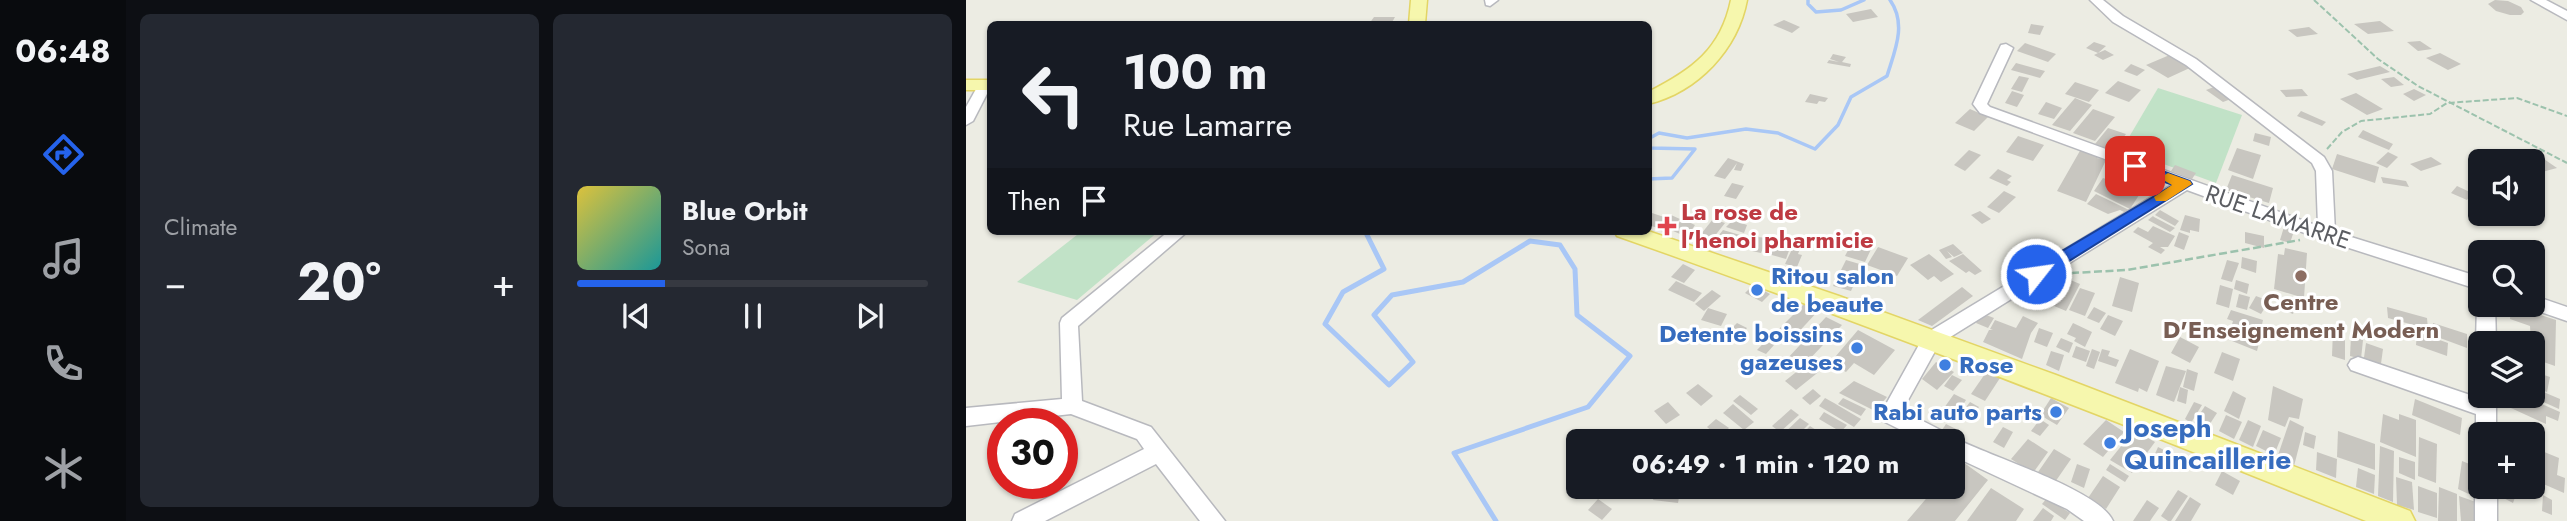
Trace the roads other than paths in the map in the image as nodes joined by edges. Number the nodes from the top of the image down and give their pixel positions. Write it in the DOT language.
graph roads {
  1 [pos="1419,0"];
  2 [pos="1739,0"];
  3 [pos="2096,0"];
  4 [pos="2537,0"];
  5 [pos="2567,16"];
  6 [pos="1417,21"];
  7 [pos="2006,48"];
  8 [pos="966,85"];
  9 [pos="987,85"];
  10 [pos="987,87"];
  11 [pos="1652,97"];
  12 [pos="966,121"];
  13 [pos="2185,184"];
  14 [pos="1175,235"];
  15 [pos="1636,235"];
  16 [pos="2327,235"];
  17 [pos="2468,280"];
  18 [pos="2545,306"];
  19 [pos="2567,314"];
  20 [pos="1932,339"];
  21 [pos="2358,365"];
  22 [pos="2468,397"];
  23 [pos="1072,405"];
  24 [pos="966,417"];
  25 [pos="1919,429"];
  26 [pos="1159,452"];
  27 [pos="1965,452"];
  28 [pos="2486,499"];
  29 [pos="1023,521"];
  30 [pos="1214,521"];
  31 [pos="2102,521"];
  32 [pos="2400,521"];
  33 [pos="2486,521"];
  1 -- 6 [label="main road"];
  2 -- 11 [label="main road"];
  3 -- 16 [label="street"];
  4 -- 5 [label="street"];
  7 -- 13 [label="street, RUE LAMARRE"];
  8 -- 9 [label="main road"];
  10 -- 12 [label="street"];
  13 -- 16 [label="street, RUE LAMARRE"];
  13 -- 20 [label="street"];
  14 -- 23 [label="street"];
  15 -- 20 [label="main road"];
  16 -- 17 [label="street, RUE LAMARRE"];
  18 -- 19 [label="street"];
  20 -- 25 [label="street"];
  20 -- 32 [label="main road"];
  21 -- 22 [label="street"];
  23 -- 24 [label="street"];
  23 -- 26 [label="street"];
  26 -- 29 [label="street"];
  26 -- 30 [label="street"];
  27 -- 31 [label="street"];
  28 -- 33 [label="street"];
}
